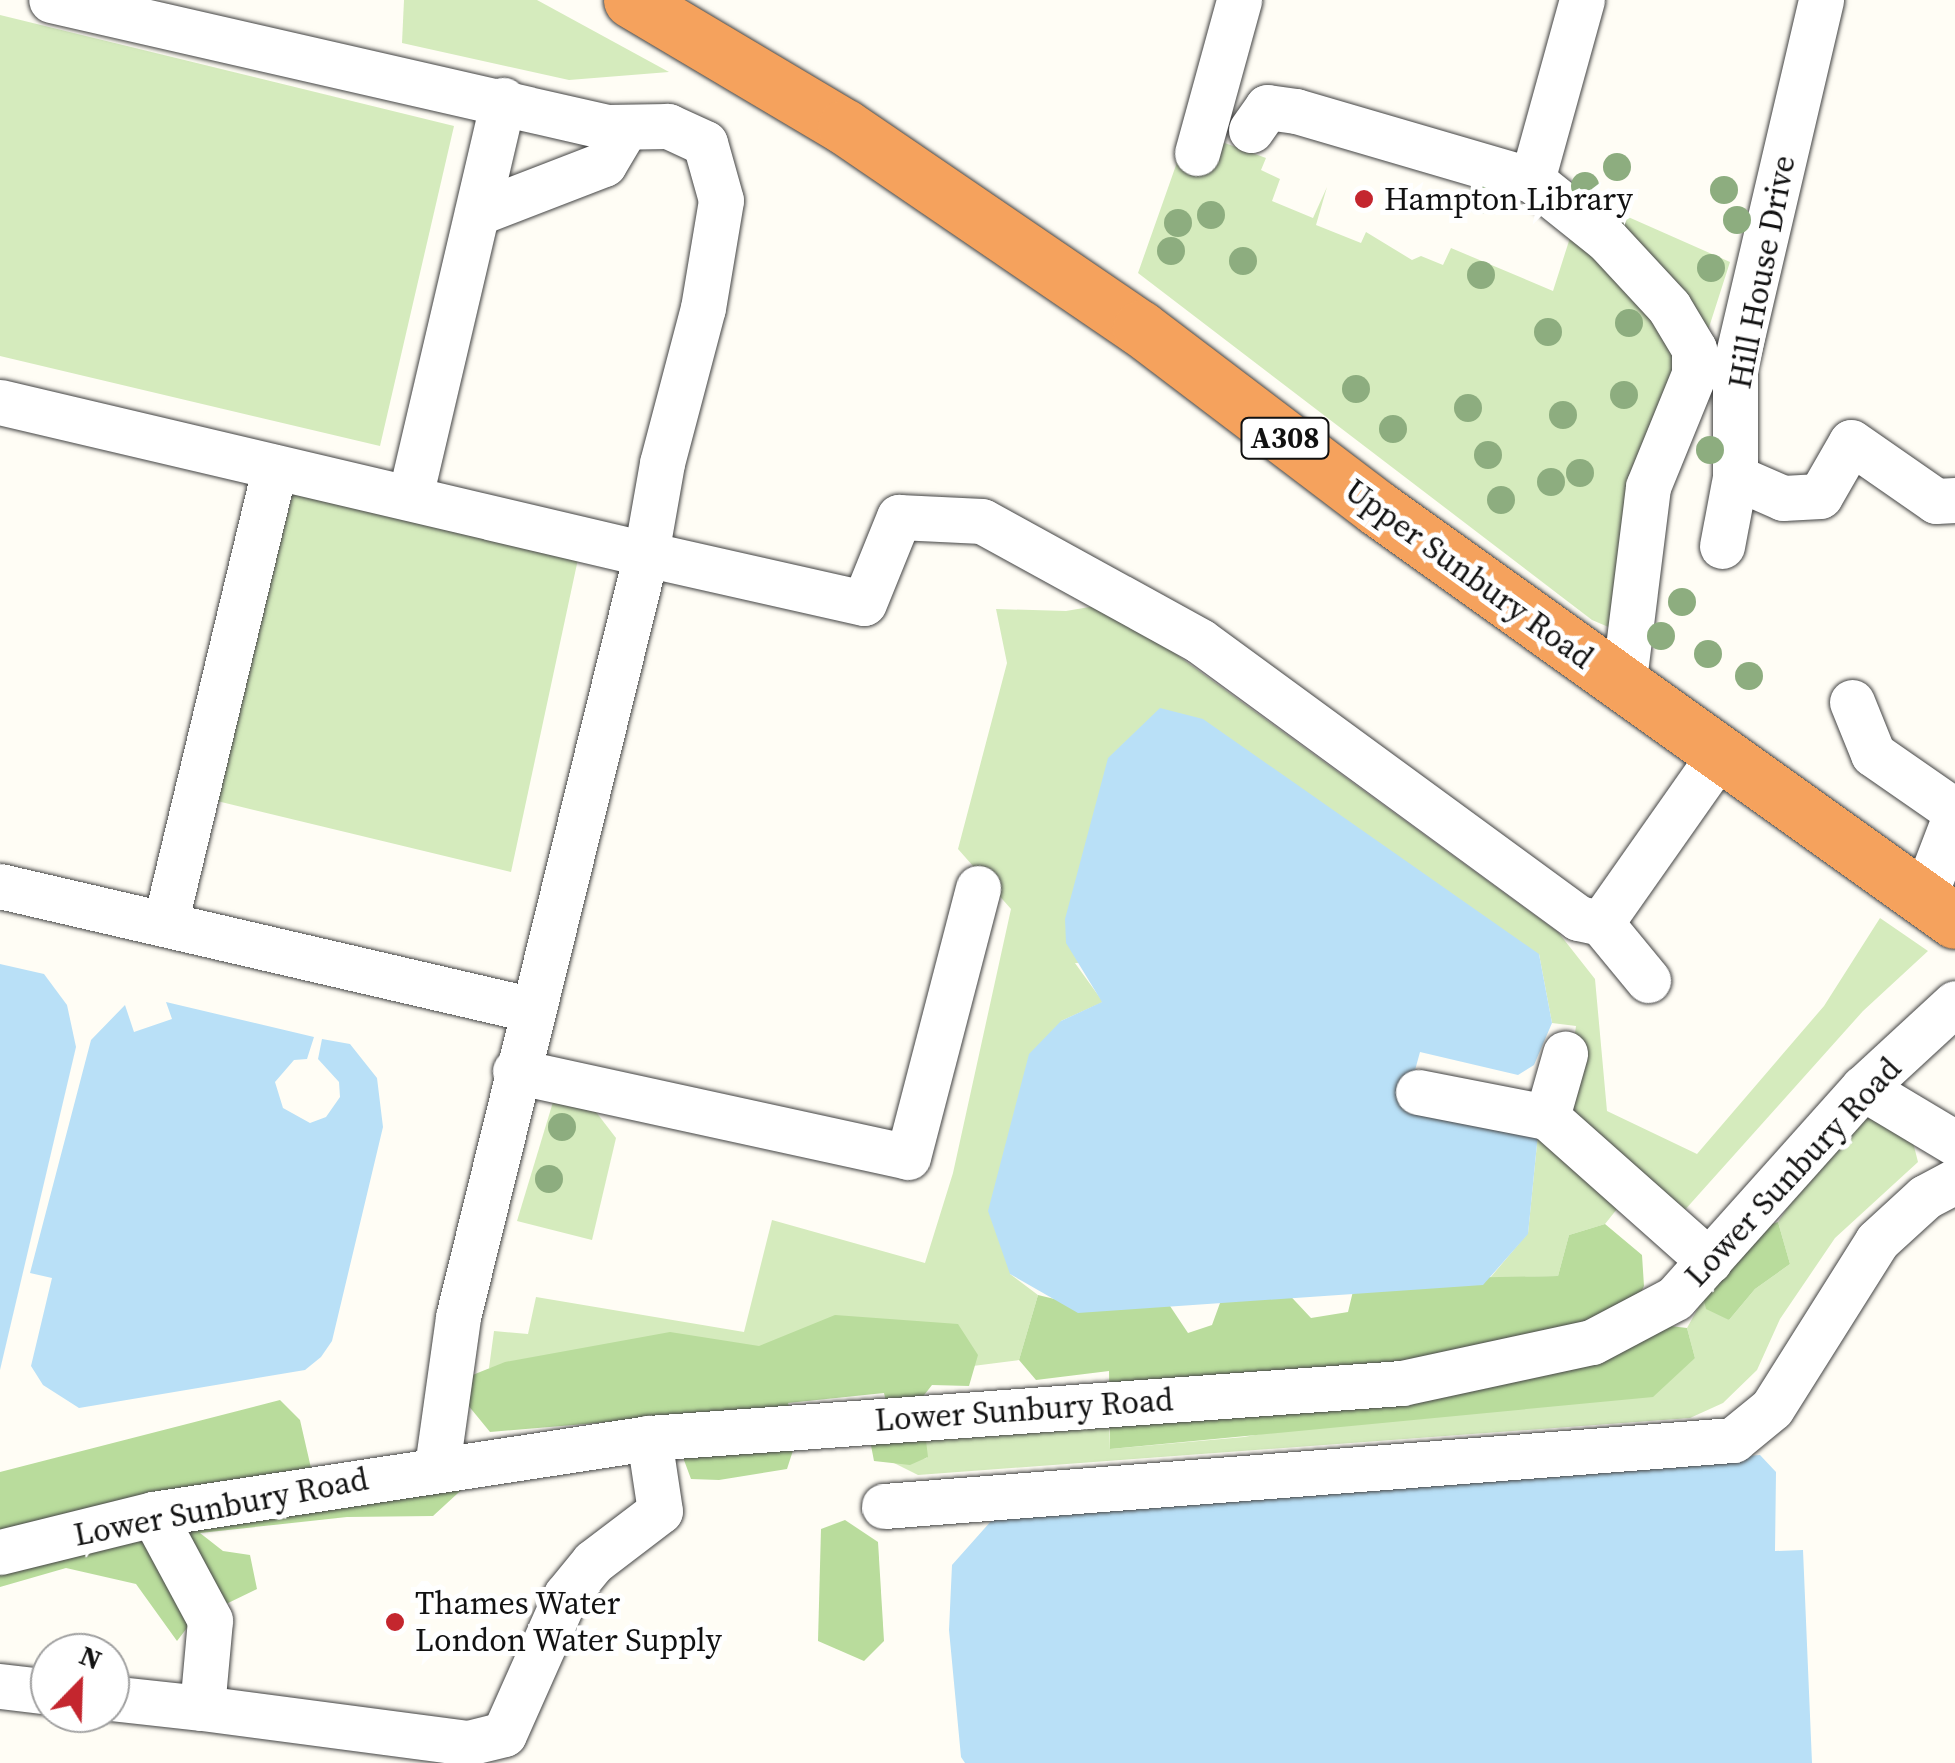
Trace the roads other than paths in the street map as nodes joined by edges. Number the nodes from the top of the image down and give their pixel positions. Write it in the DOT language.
graph roads {
  1 [pos="51,0"];
  2 [pos="631,0"];
  3 [pos="1239,0"];
  4 [pos="1582,0"];
  5 [pos="1821,0"];
  6 [pos="503,100"];
  7 [pos="626,127"];
  8 [pos="1251,130"];
  9 [pos="1197,153"];
  10 [pos="1532,180"];
  11 [pos="476,213"];
  12 [pos="0,402"];
  13 [pos="274,467"];
  14 [pos="1735,477"];
  15 [pos="410,498"];
  16 [pos="1955,500"];
  17 [pos="1722,546"];
  18 [pos="646,554"];
  19 [pos="1624,687"];
  20 [pos="1852,702"];
  21 [pos="1719,755"];
  22 [pos="1955,813"];
  23 [pos="0,886"];
  24 [pos="978,888"];
  25 [pos="1939,911"];
  26 [pos="1601,923"];
  27 [pos="166,924"];
  28 [pos="1648,980"];
  29 [pos="529,1009"];
  30 [pos="1946,1020"];
  31 [pos="1565,1054"];
  32 [pos="515,1071"];
  33 [pos="1421,1076"];
  34 [pos="1863,1088"];
  35 [pos="1549,1110"];
  36 [pos="1955,1143"];
  37 [pos="1955,1181"];
  38 [pos="1709,1261"];
  39 [pos="649,1438"];
  40 [pos="437,1467"];
  41 [pos="884,1506"];
  42 [pos="153,1514"];
  43 [pos="0,1552"];
  44 [pos="0,1686"];
  45 [pos="30,1690"];
  46 [pos="130,1700"];
  47 [pos="202,1708"];
  1 -- 6 [label="street"];
  2 -- 19 [label="highway, Upper Sunbury Road / A308"];
  3 -- 9 [label="street"];
  4 -- 10 [label="street"];
  5 -- 14 [label="street, Hill House Drive"];
  6 -- 7 [label="street"];
  6 -- 11 [label="street"];
  7 -- 11 [label="street"];
  7 -- 18 [label="street"];
  8 -- 10 [label="street"];
  10 -- 19 [label="street"];
  11 -- 15 [label="street"];
  12 -- 13 [label="street"];
  13 -- 15 [label="street"];
  13 -- 27 [label="street"];
  14 -- 16 [label="street"];
  14 -- 17 [label="street, Hill House Drive"];
  15 -- 18 [label="street"];
  18 -- 26 [label="street"];
  18 -- 29 [label="street"];
  19 -- 21 [label="highway, Upper Sunbury Road / A308"];
  20 -- 22 [label="street"];
  21 -- 25 [label="highway, Upper Sunbury Road / A308"];
  21 -- 26 [label="street"];
  22 -- 25 [label="street"];
  23 -- 27 [label="street"];
  24 -- 32 [label="street"];
  26 -- 28 [label="street"];
  27 -- 29 [label="street"];
  29 -- 32 [label="street"];
  30 -- 34 [label="street, Lower Sunbury Road"];
  31 -- 35 [label="street"];
  32 -- 40 [label="street"];
  33 -- 35 [label="street"];
  34 -- 36 [label="street"];
  34 -- 38 [label="street, Lower Sunbury Road"];
  35 -- 38 [label="street"];
  37 -- 41 [label="street"];
  38 -- 39 [label="street, Lower Sunbury Road"];
  39 -- 40 [label="street, Lower Sunbury Road"];
  39 -- 47 [label="street"];
  40 -- 42 [label="street, Lower Sunbury Road"];
  42 -- 43 [label="street, Lower Sunbury Road"];
  42 -- 47 [label="street"];
  44 -- 45 [label="street"];
  46 -- 47 [label="street"];
}
